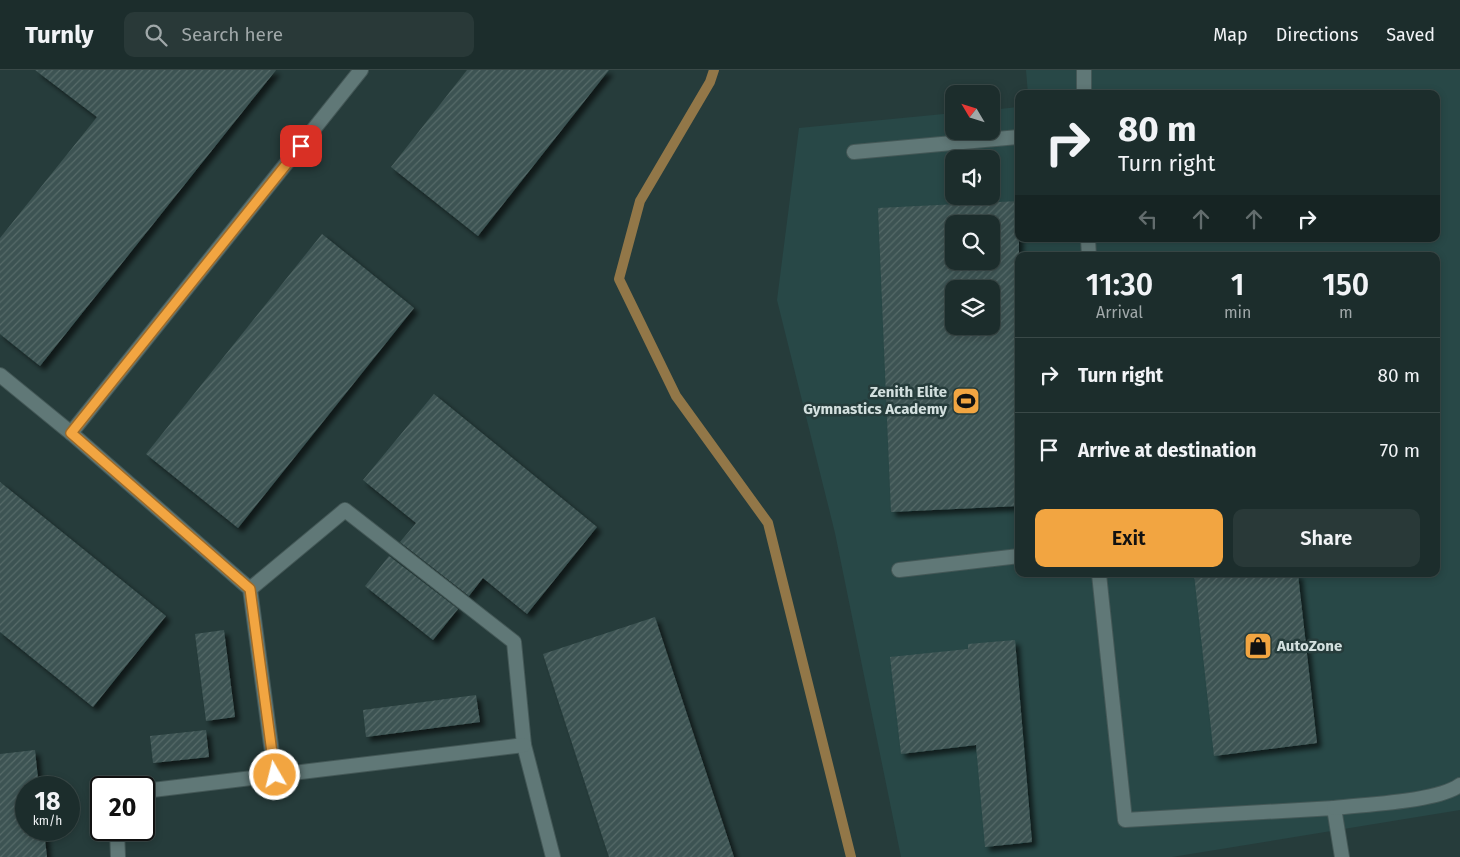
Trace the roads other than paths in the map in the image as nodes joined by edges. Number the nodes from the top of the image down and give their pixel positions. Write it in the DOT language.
graph roads {
  1 [pos="361,70"];
  2 [pos="1084,70"];
  3 [pos="1084,90"];
  4 [pos="1015,137"];
  5 [pos="854,152"];
  6 [pos="0,375"];
  7 [pos="71,433"];
  8 [pos="1015,556"];
  9 [pos="900,570"];
  10 [pos="1100,577"];
  11 [pos="250,589"];
  12 [pos="524,745"];
  13 [pos="275,775"];
  14 [pos="1460,785"];
  15 [pos="155,790"];
  16 [pos="1334,808"];
  17 [pos="117,841"];
  18 [pos="118,857"];
  19 [pos="553,857"];
  20 [pos="1342,857"];
  1 -- 7 [label="lane"];
  2 -- 3 [label="lane"];
  4 -- 5 [label="lane"];
  6 -- 7 [label="lane"];
  7 -- 11 [label="lane"];
  8 -- 9 [label="lane"];
  10 -- 16 [label="lane"];
  11 -- 12 [label="lane"];
  11 -- 13 [label="lane"];
  12 -- 13 [label="lane"];
  12 -- 19 [label="lane"];
  13 -- 15 [label="lane"];
  14 -- 16 [label="lane"];
  16 -- 20 [label="lane"];
  17 -- 18 [label="lane"];
}
